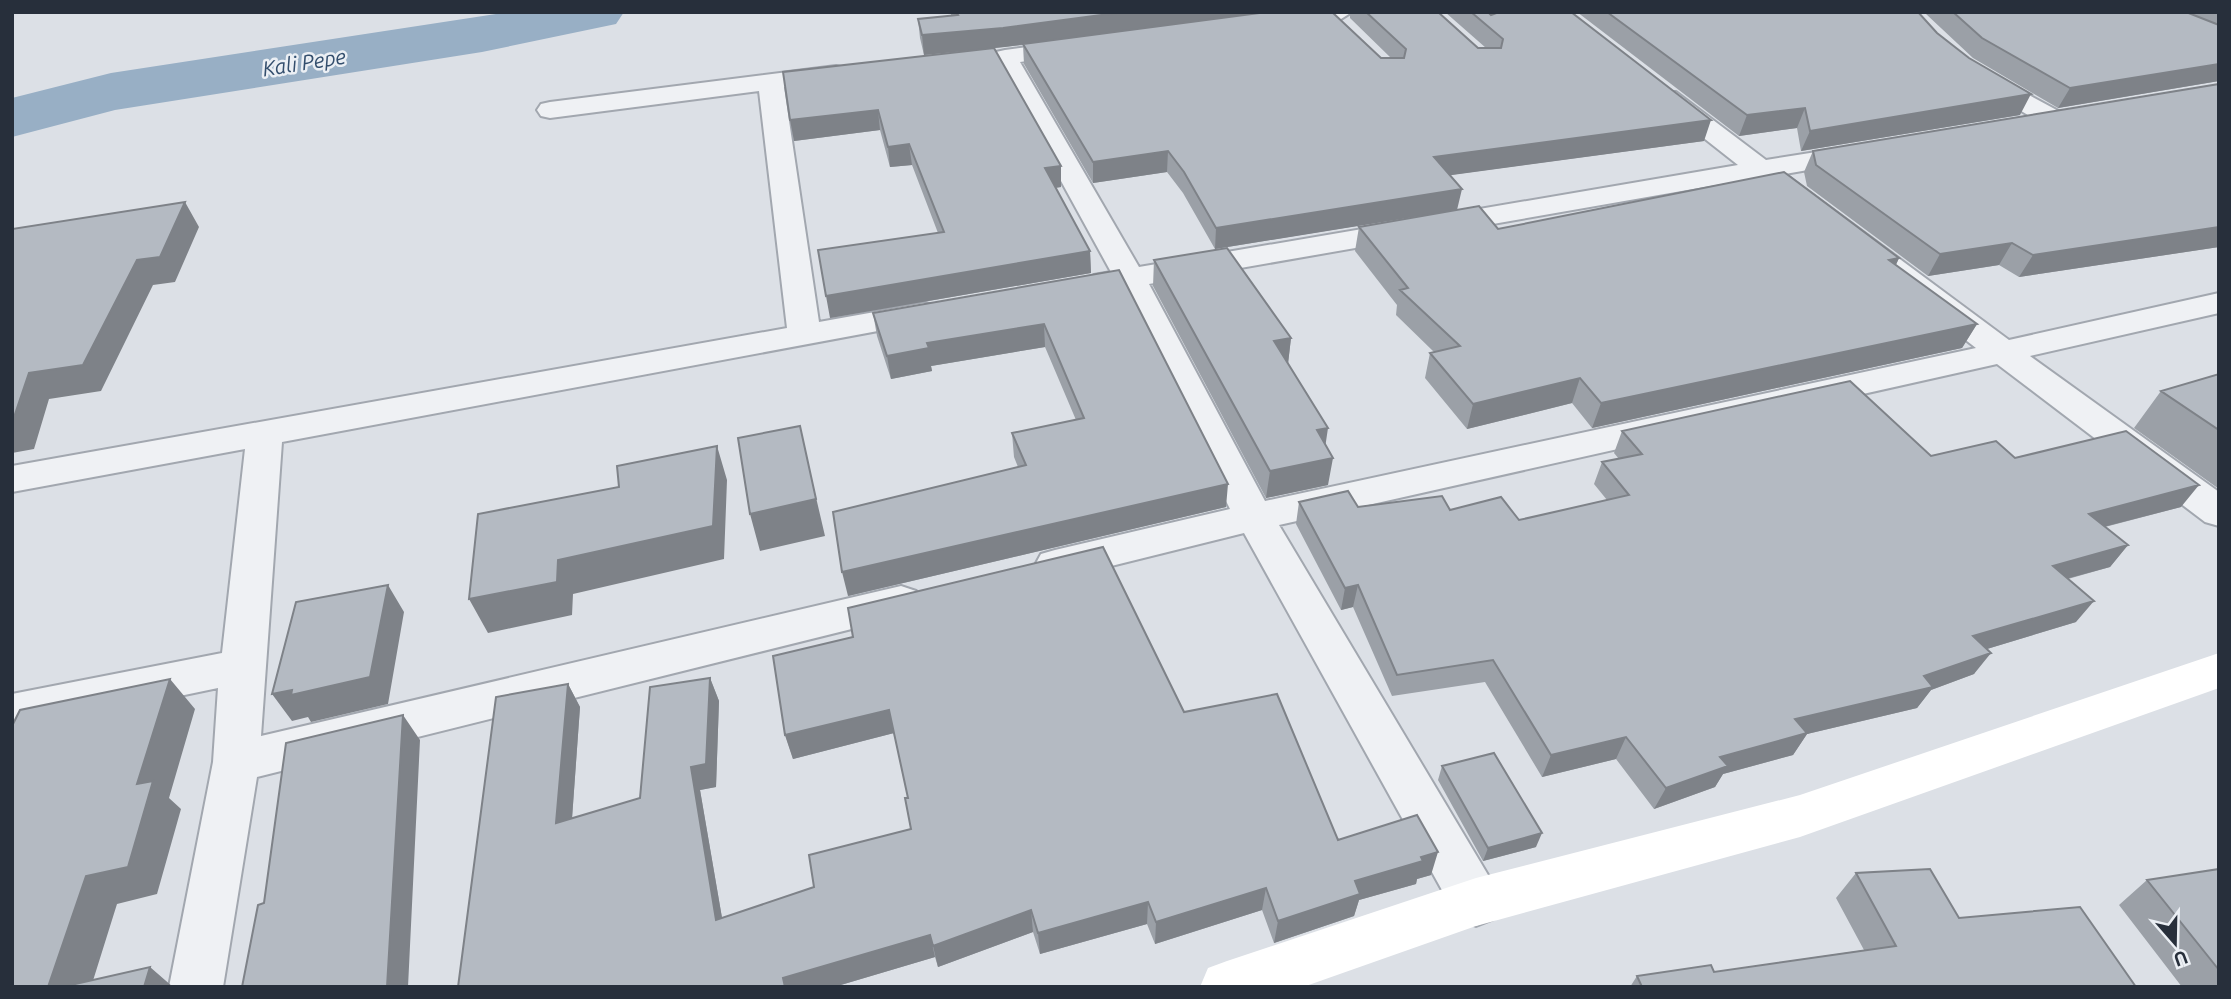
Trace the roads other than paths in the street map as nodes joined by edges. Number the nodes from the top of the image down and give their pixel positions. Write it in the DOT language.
graph roads {
  1 [pos="1340,20"];
  2 [pos="1251,24"];
  3 [pos="1097,46"];
  4 [pos="1005,57"];
  5 [pos="977,59"];
  6 [pos="1959,63"];
  7 [pos="867,70"];
  8 [pos="1643,78"];
  9 [pos="770,80"];
  10 [pos="550,110"];
  11 [pos="2082,116"];
  12 [pos="2055,120"];
  13 [pos="2015,127"];
  14 [pos="1882,149"];
  15 [pos="1761,169"];
  16 [pos="1130,278"];
  17 [pos="1075,287"];
  18 [pos="2219,303"];
  19 [pos="953,308"];
  20 [pos="804,334"];
  21 [pos="2003,352"];
  22 [pos="265,432"];
  23 [pos="12,479"];
  24 [pos="2219,512"];
  25 [pos="1254,517"];
  26 [pos="1023,573"];
  27 [pos="942,592"];
  28 [pos="242,666"];
  29 [pos="2219,670"];
  30 [pos="12,713"];
  31 [pos="236,762"];
  32 [pos="1476,902"];
  33 [pos="196,987"];
  34 [pos="1227,987"];
  1 -- 2 [label="street"];
  3 -- 4 [label="street"];
  4 -- 5 [label="street"];
  4 -- 16 [label="street"];
  6 -- 12 [label="street"];
  7 -- 9 [label="street"];
  8 -- 15 [label="street"];
  9 -- 10 [label="street"];
  9 -- 20 [label="street"];
  11 -- 12 [label="street"];
  12 -- 13 [label="street"];
  14 -- 15 [label="street"];
  15 -- 16 [label="street"];
  15 -- 21 [label="street"];
  16 -- 17 [label="street"];
  16 -- 25 [label="street"];
  18 -- 21 [label="street"];
  19 -- 20 [label="street"];
  20 -- 22 [label="street"];
  21 -- 24 [label="street"];
  21 -- 25 [label="street"];
  22 -- 23 [label="street"];
  22 -- 28 [label="street"];
  25 -- 26 [label="street"];
  25 -- 32 [label="street"];
  27 -- 31 [label="street"];
  28 -- 30 [label="street"];
  28 -- 31 [label="street"];
  29 -- 32 [label="main road"];
  31 -- 33 [label="street"];
  32 -- 34 [label="main road"];
}
